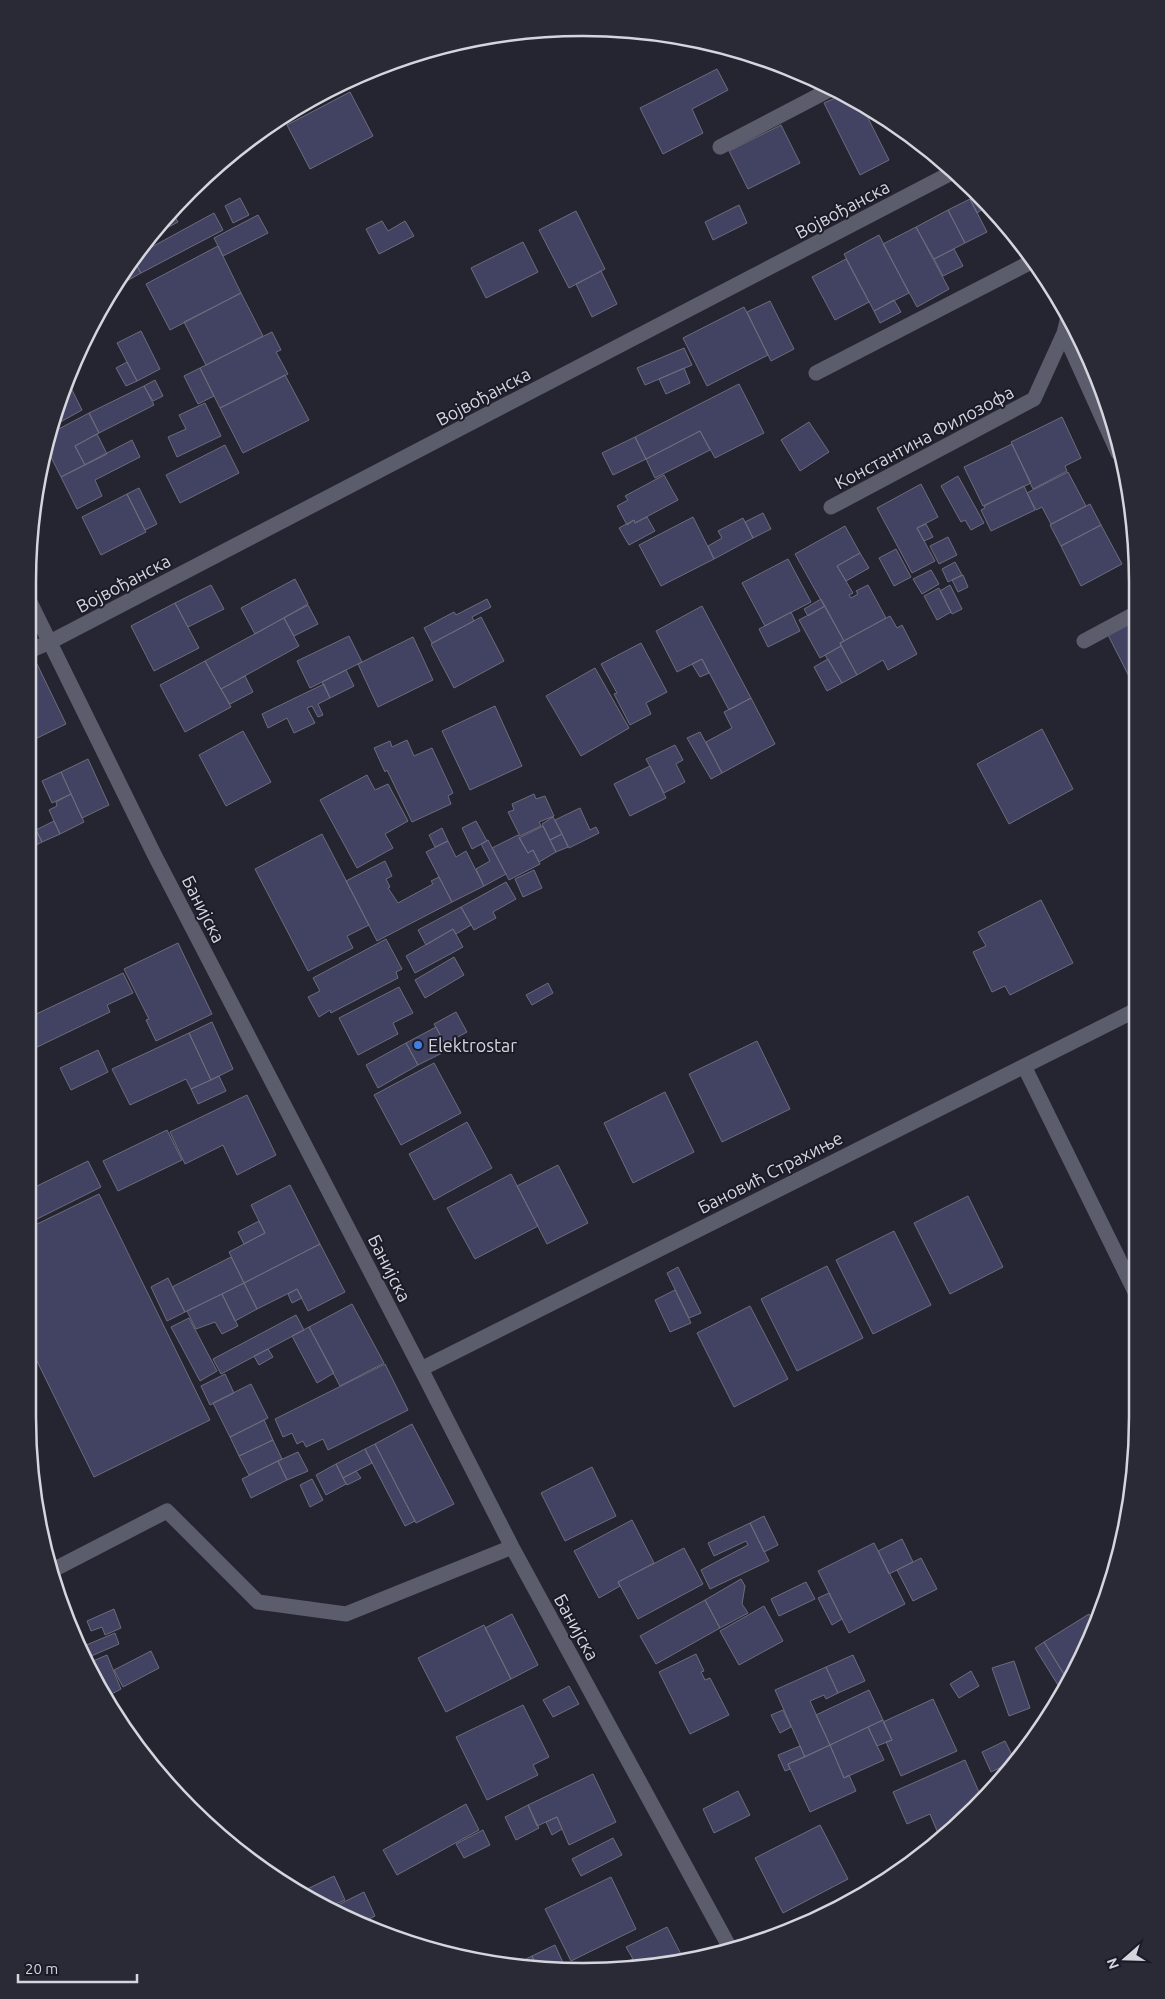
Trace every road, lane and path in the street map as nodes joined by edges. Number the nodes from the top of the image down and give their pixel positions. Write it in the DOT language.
graph roads {
  1 [pos="824,93"];
  2 [pos="720,147"];
  3 [pos="947,175"];
  4 [pos="1026,264"];
  5 [pos="1065,328"];
  6 [pos="1064,333"];
  7 [pos="816,372"];
  8 [pos="1105,424"];
  9 [pos="831,507"];
  10 [pos="36,614"];
  11 [pos="1129,617"];
  12 [pos="1084,641"];
  13 [pos="50,642"];
  14 [pos="36,648"];
  15 [pos="1129,1014"];
  16 [pos="1024,1066"];
  17 [pos="1129,1280"];
  18 [pos="421,1368"];
  19 [pos="512,1547"];
  20 [pos="58,1567"];
  21 [pos="727,1943"];
  1 -- 2 [label="street"];
  3 -- 13 [label="street, Војвођанска"];
  4 -- 7 [label="street"];
  5 -- 6 [label="street, Константина Филозофа"];
  6 -- 8 [label="street"];
  6 -- 9 [label="street, Константина Филозофа"];
  10 -- 13 [label="street, Банијска"];
  11 -- 12 [label="street"];
  13 -- 14 [label="street, Војвођанска"];
  13 -- 18 [label="street, Банијска"];
  15 -- 16 [label="street, Бановић Страхиње"];
  16 -- 17 [label="street"];
  16 -- 18 [label="street, Бановић Страхиње"];
  18 -- 19 [label="street, Банијска"];
  19 -- 20 [label="street"];
  19 -- 21 [label="street, Банијска"];
}
